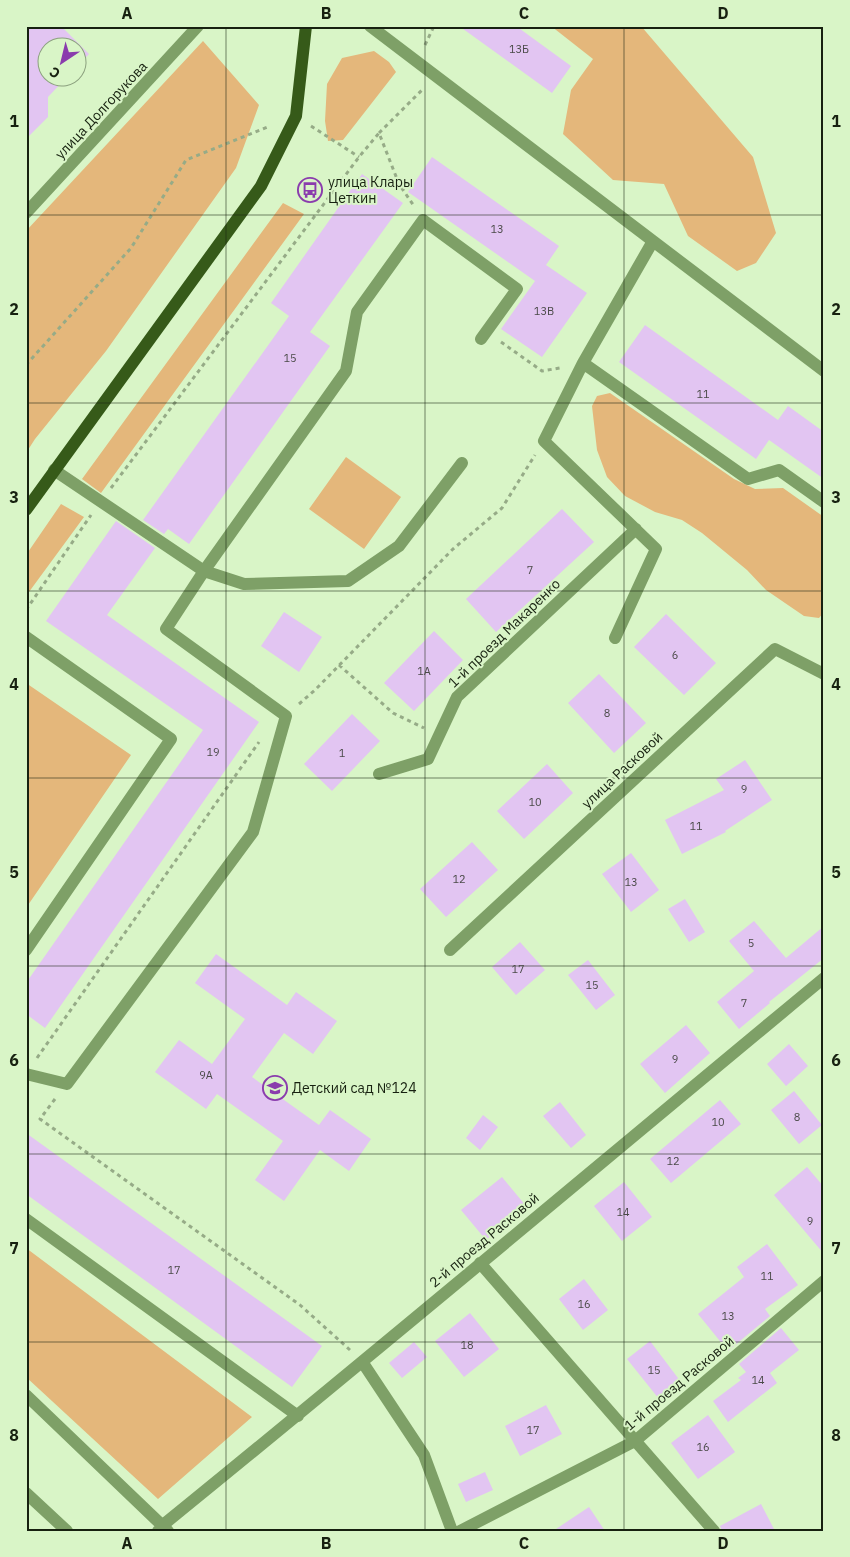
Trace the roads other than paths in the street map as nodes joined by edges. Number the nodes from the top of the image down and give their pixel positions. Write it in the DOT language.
graph roads {
  1 [pos="198,26"];
  2 [pos="306,26"];
  3 [pos="370,26"];
  4 [pos="26,213"];
  5 [pos="653,241"];
  6 [pos="484,335"];
  7 [pos="583,363"];
  8 [pos="824,371"];
  9 [pos="462,463"];
  10 [pos="54,470"];
  11 [pos="824,502"];
  12 [pos="26,510"];
  13 [pos="636,529"];
  14 [pos="204,571"];
  15 [pos="26,637"];
  16 [pos="615,638"];
  17 [pos="824,674"];
  18 [pos="379,774"];
  19 [pos="26,950"];
  20 [pos="450,950"];
  21 [pos="824,978"];
  22 [pos="29,1069"];
  23 [pos="26,1219"];
  24 [pos="480,1263"];
  25 [pos="824,1281"];
  26 [pos="363,1363"];
  27 [pos="26,1395"];
  28 [pos="298,1416"];
  29 [pos="635,1441"];
  30 [pos="26,1493"];
  31 [pos="163,1529"];
  32 [pos="67,1531"];
  33 [pos="452,1531"];
  34 [pos="460,1531"];
  35 [pos="714,1531"];
  1 -- 4 [label="street, улица Долгорукова"];
  2 -- 10 [label="main road"];
  3 -- 5 [label="street"];
  5 -- 7 [label="street"];
  5 -- 8 [label="street"];
  6 -- 14 [label="street"];
  7 -- 11 [label="street"];
  7 -- 13 [label="street"];
  9 -- 14 [label="street"];
  10 -- 12 [label="main road"];
  10 -- 14 [label="street"];
  13 -- 16 [label="street"];
  13 -- 18 [label="street, 1-й проезд Макаренко"];
  14 -- 22 [label="street"];
  15 -- 19 [label="street"];
  17 -- 20 [label="street, улица Расковой"];
  21 -- 24 [label="street, 2-й проезд Расковой"];
  23 -- 28 [label="street"];
  24 -- 26 [label="street, 2-й проезд Расковой"];
  24 -- 29 [label="street"];
  25 -- 29 [label="street, 1-й проезд Расковой"];
  26 -- 28 [label="street, 2-й проезд Расковой"];
  26 -- 33 [label="street"];
  27 -- 31 [label="street"];
  28 -- 31 [label="street, 2-й проезд Расковой"];
  29 -- 34 [label="street, 1-й проезд Расковой"];
  29 -- 35 [label="street"];
  30 -- 32 [label="street"];
}
